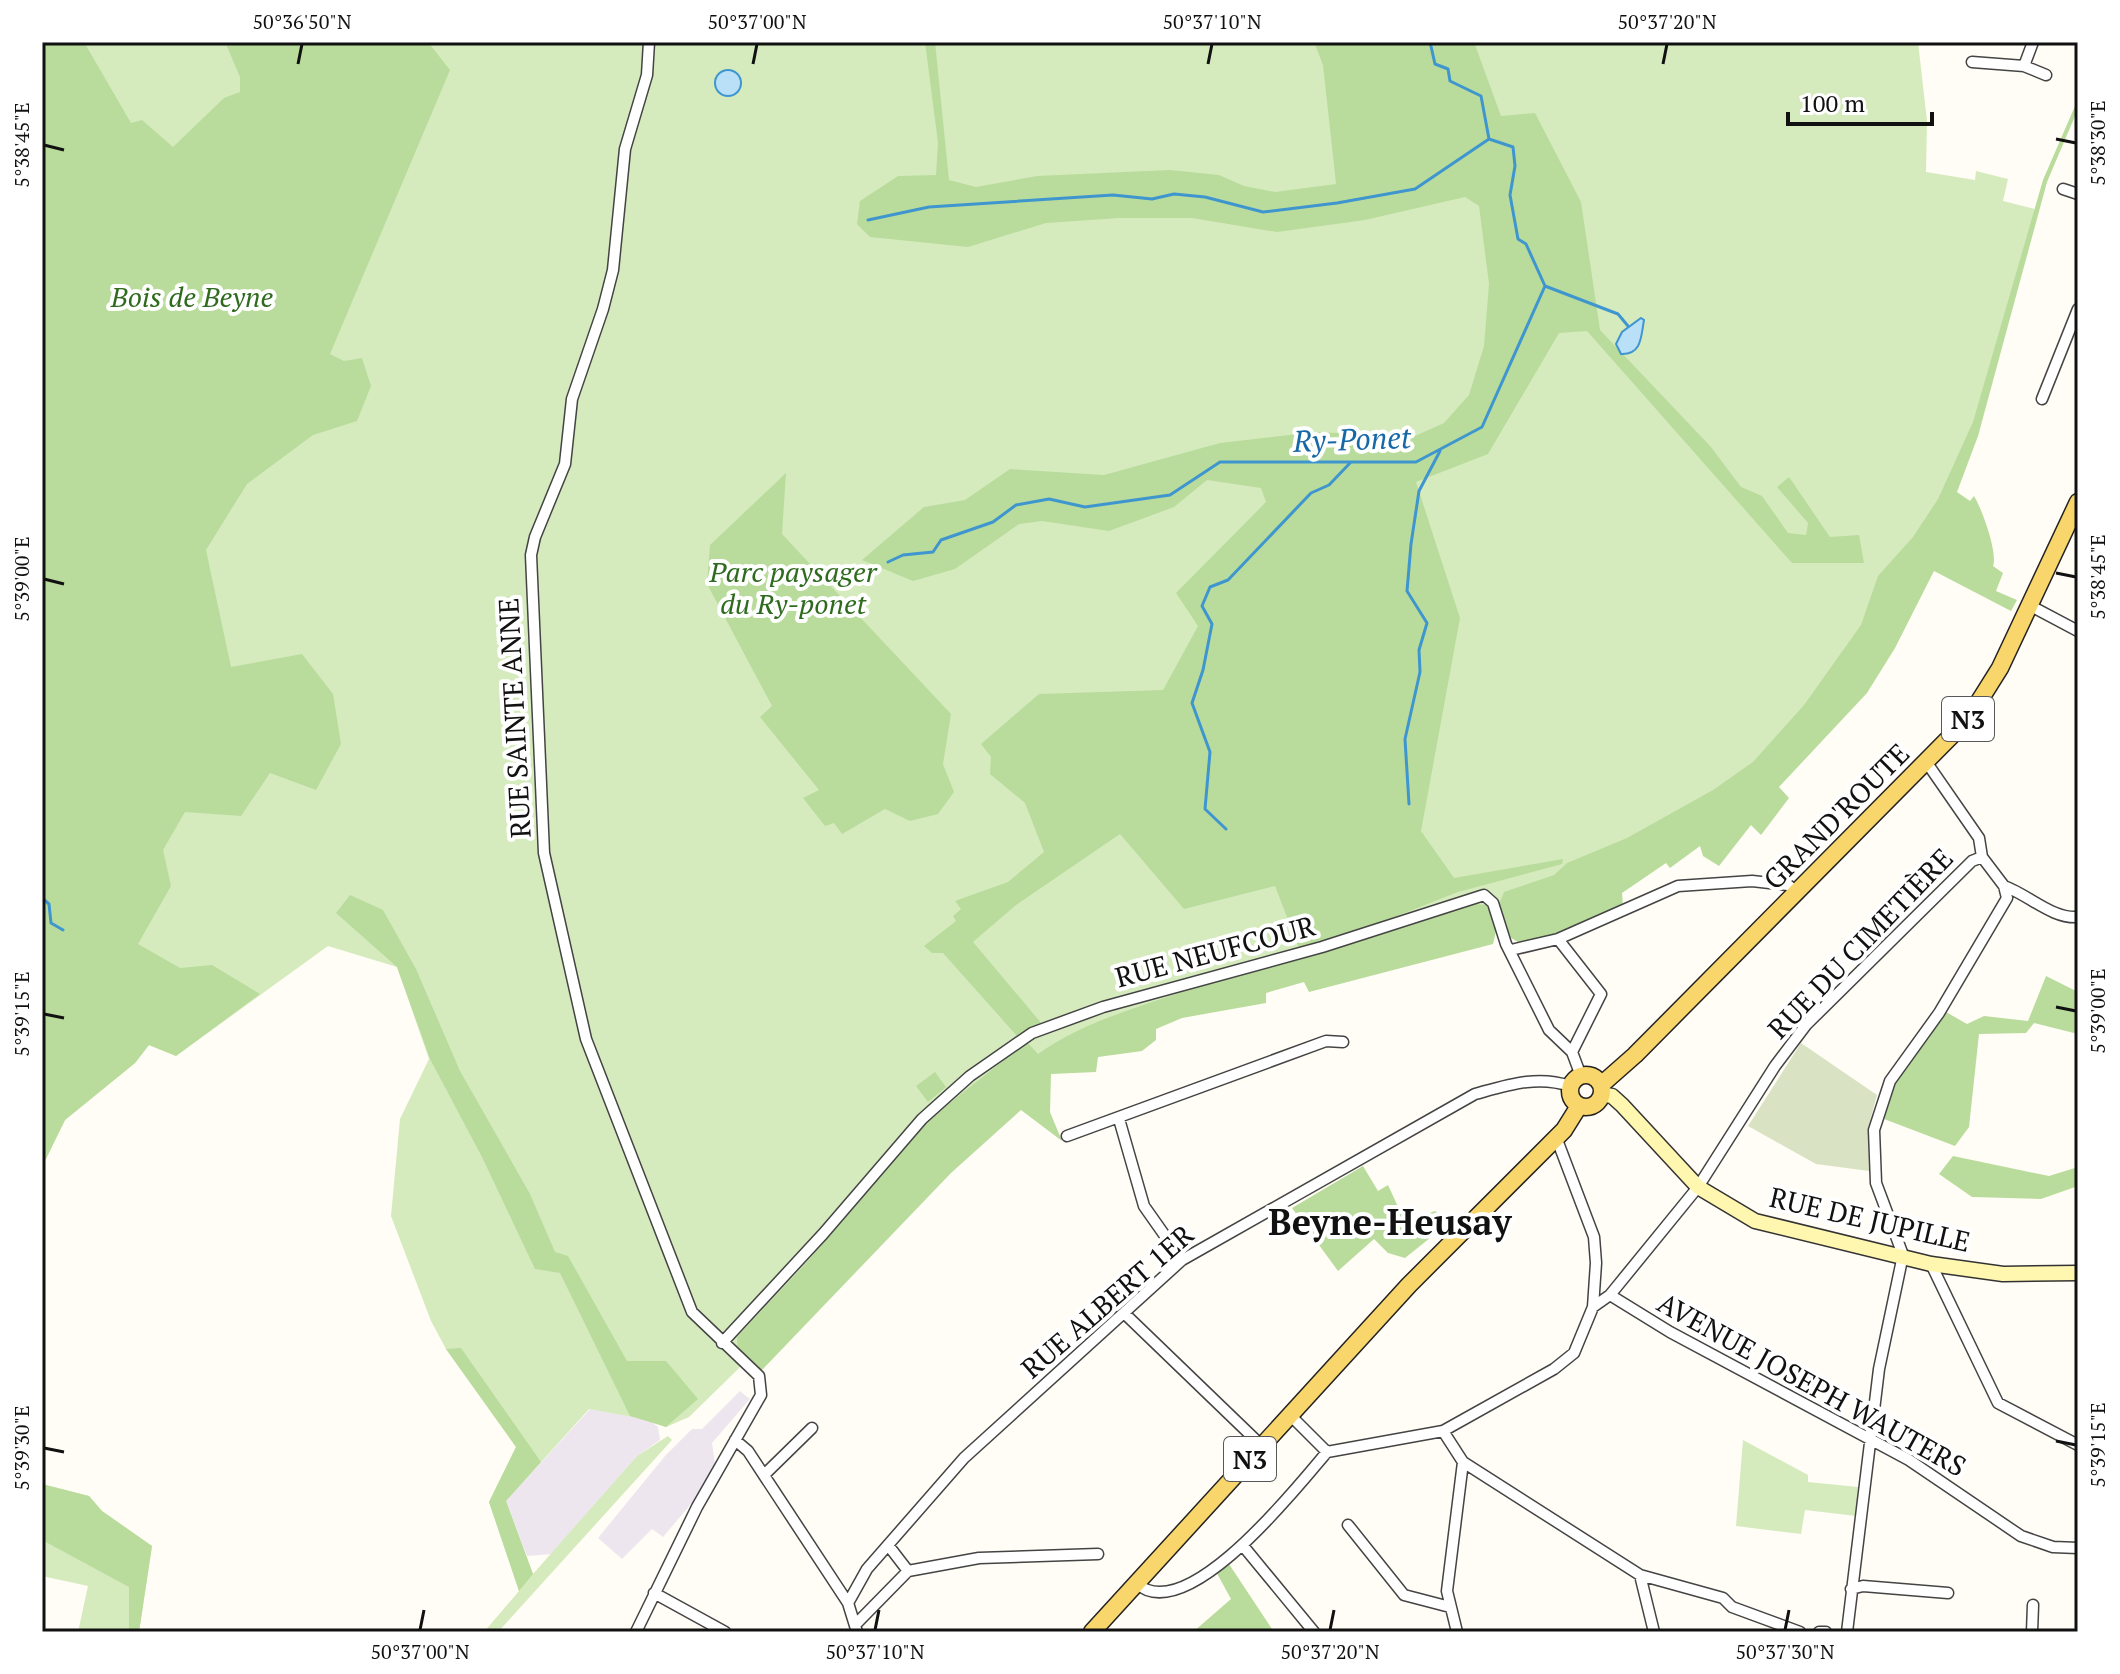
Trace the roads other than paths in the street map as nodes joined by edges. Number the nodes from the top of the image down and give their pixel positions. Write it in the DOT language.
graph roads {
  1 [pos="649,42"];
  2 [pos="2033,42"];
  3 [pos="1972,62"];
  4 [pos="2024,66"];
  5 [pos="2046,75"];
  6 [pos="2063,189"];
  7 [pos="2078,194"];
  8 [pos="2078,309"];
  9 [pos="2042,399"];
  10 [pos="2078,502"];
  11 [pos="2029,605"];
  12 [pos="2078,631"];
  13 [pos="1927,763"];
  14 [pos="1982,857"];
  15 [pos="2004,886"];
  16 [pos="1797,892"];
  17 [pos="2078,917"];
  18 [pos="1558,939"];
  19 [pos="1511,950"];
  20 [pos="1343,1042"];
  21 [pos="1572,1052"];
  22 [pos="1596,1085"];
  23 [pos="1579,1106"];
  24 [pos="1119,1119"];
  25 [pos="1067,1136"];
  26 [pos="1556,1137"];
  27 [pos="1698,1187"];
  28 [pos="1903,1255"];
  29 [pos="1182,1260"];
  30 [pos="1931,1264"];
  31 [pos="2078,1273"];
  32 [pos="1610,1295"];
  33 [pos="1593,1307"];
  34 [pos="1125,1314"];
  35 [pos="722,1343"];
  36 [pos="1290,1415"];
  37 [pos="812,1428"];
  38 [pos="1443,1431"];
  39 [pos="735,1440"];
  40 [pos="1870,1440"];
  41 [pos="2078,1445"];
  42 [pos="1262,1446"];
  43 [pos="1327,1452"];
  44 [pos="1463,1462"];
  45 [pos="764,1475"];
  46 [pos="1348,1525"];
  47 [pos="888,1545"];
  48 [pos="1244,1547"];
  49 [pos="2078,1548"];
  50 [pos="1098,1554"];
  51 [pos="908,1571"];
  52 [pos="1640,1575"];
  53 [pos="860,1581"];
  54 [pos="833,1582"];
  55 [pos="1136,1583"];
  56 [pos="1851,1589"];
  57 [pos="654,1593"];
  58 [pos="1948,1593"];
  59 [pos="848,1603"];
  60 [pos="2033,1605"];
  61 [pos="1450,1607"];
  62 [pos="857,1628"];
  63 [pos="636,1632"];
  64 [pos="725,1632"];
  65 [pos="1092,1632"];
  66 [pos="1314,1632"];
  67 [pos="1457,1632"];
  68 [pos="1654,1632"];
  69 [pos="1800,1632"];
  70 [pos="1819,1632"];
  71 [pos="1826,1632"];
  72 [pos="1847,1632"];
  73 [pos="2032,1632"];
  1 -- 35 [label="street, RUE SAINTE ANNE"];
  2 -- 4 [label="street"];
  3 -- 4 [label="street"];
  4 -- 5 [label="street"];
  6 -- 7 [label="street"];
  8 -- 9 [label="street"];
  10 -- 11 [label="main road, GRAND'ROUTE / N3"];
  11 -- 12 [label="street"];
  11 -- 13 [label="main road, GRAND'ROUTE / N3"];
  13 -- 14 [label="street"];
  13 -- 16 [label="main road, GRAND'ROUTE / N3"];
  14 -- 15 [label="street"];
  14 -- 27 [label="street, RUE DU CIMETIÈRE"];
  15 -- 17 [label="street"];
  15 -- 28 [label="street"];
  16 -- 18 [label="street"];
  16 -- 22 [label="main road, GRAND'ROUTE / N3"];
  18 -- 19 [label="street"];
  18 -- 21 [label="street"];
  19 -- 21 [label="street, RUE NEUFCOUR"];
  19 -- 35 [label="street, RUE NEUFCOUR"];
  20 -- 24 [label="street"];
  21 -- 22 [label="street"];
  22 -- 23 [label="main road, GRAND'ROUTE / N3"];
  22 -- 23 [label="main road"];
  22 -- 27 [label="street, RUE DE JUPILLE"];
  22 -- 29 [label="street, RUE ALBERT 1ER"];
  23 -- 26 [label="main road, GRAND'ROUTE / N3"];
  24 -- 25 [label="street"];
  24 -- 29 [label="street"];
  26 -- 33 [label="street"];
  26 -- 36 [label="main road, GRAND'ROUTE / N3"];
  27 -- 28 [label="street, RUE DE JUPILLE"];
  27 -- 32 [label="street, RUE DU CIMETIÈRE"];
  28 -- 30 [label="street, RUE DE JUPILLE"];
  28 -- 40 [label="street"];
  29 -- 34 [label="street, RUE ALBERT 1ER"];
  30 -- 31 [label="street, RUE DE JUPILLE"];
  30 -- 41 [label="street"];
  32 -- 33 [label="street, RUE DU CIMETIÈRE"];
  32 -- 40 [label="street, AVENUE JOSEPH WAUTERS"];
  33 -- 38 [label="street"];
  34 -- 42 [label="street"];
  34 -- 47 [label="street, RUE ALBERT 1ER"];
  35 -- 39 [label="street, RUE SAINTE ANNE"];
  36 -- 42 [label="main road, GRAND'ROUTE / N3"];
  36 -- 43 [label="street"];
  37 -- 45 [label="street"];
  38 -- 43 [label="street"];
  38 -- 44 [label="street"];
  39 -- 45 [label="street"];
  39 -- 57 [label="street"];
  40 -- 49 [label="street, AVENUE JOSEPH WAUTERS"];
  40 -- 56 [label="street"];
  42 -- 55 [label="main road, GRAND'ROUTE / N3"];
  43 -- 48 [label="street"];
  44 -- 52 [label="street"];
  44 -- 61 [label="street"];
  45 -- 54 [label="street"];
  46 -- 61 [label="street"];
  47 -- 51 [label="street"];
  47 -- 53 [label="street, RUE ALBERT 1ER"];
  48 -- 55 [label="street"];
  48 -- 66 [label="street"];
  50 -- 51 [label="street"];
  51 -- 62 [label="street"];
  52 -- 68 [label="street"];
  52 -- 69 [label="street"];
  53 -- 54 [label="street"];
  53 -- 59 [label="street, RUE ALBERT 1ER"];
  54 -- 59 [label="street"];
  55 -- 65 [label="main road, GRAND'ROUTE / N3"];
  56 -- 58 [label="street"];
  56 -- 72 [label="street"];
  57 -- 63 [label="street"];
  57 -- 64 [label="street"];
  59 -- 62 [label="street"];
  60 -- 73 [label="street"];
  61 -- 67 [label="street"];
  70 -- 71 [label="street"];
}
